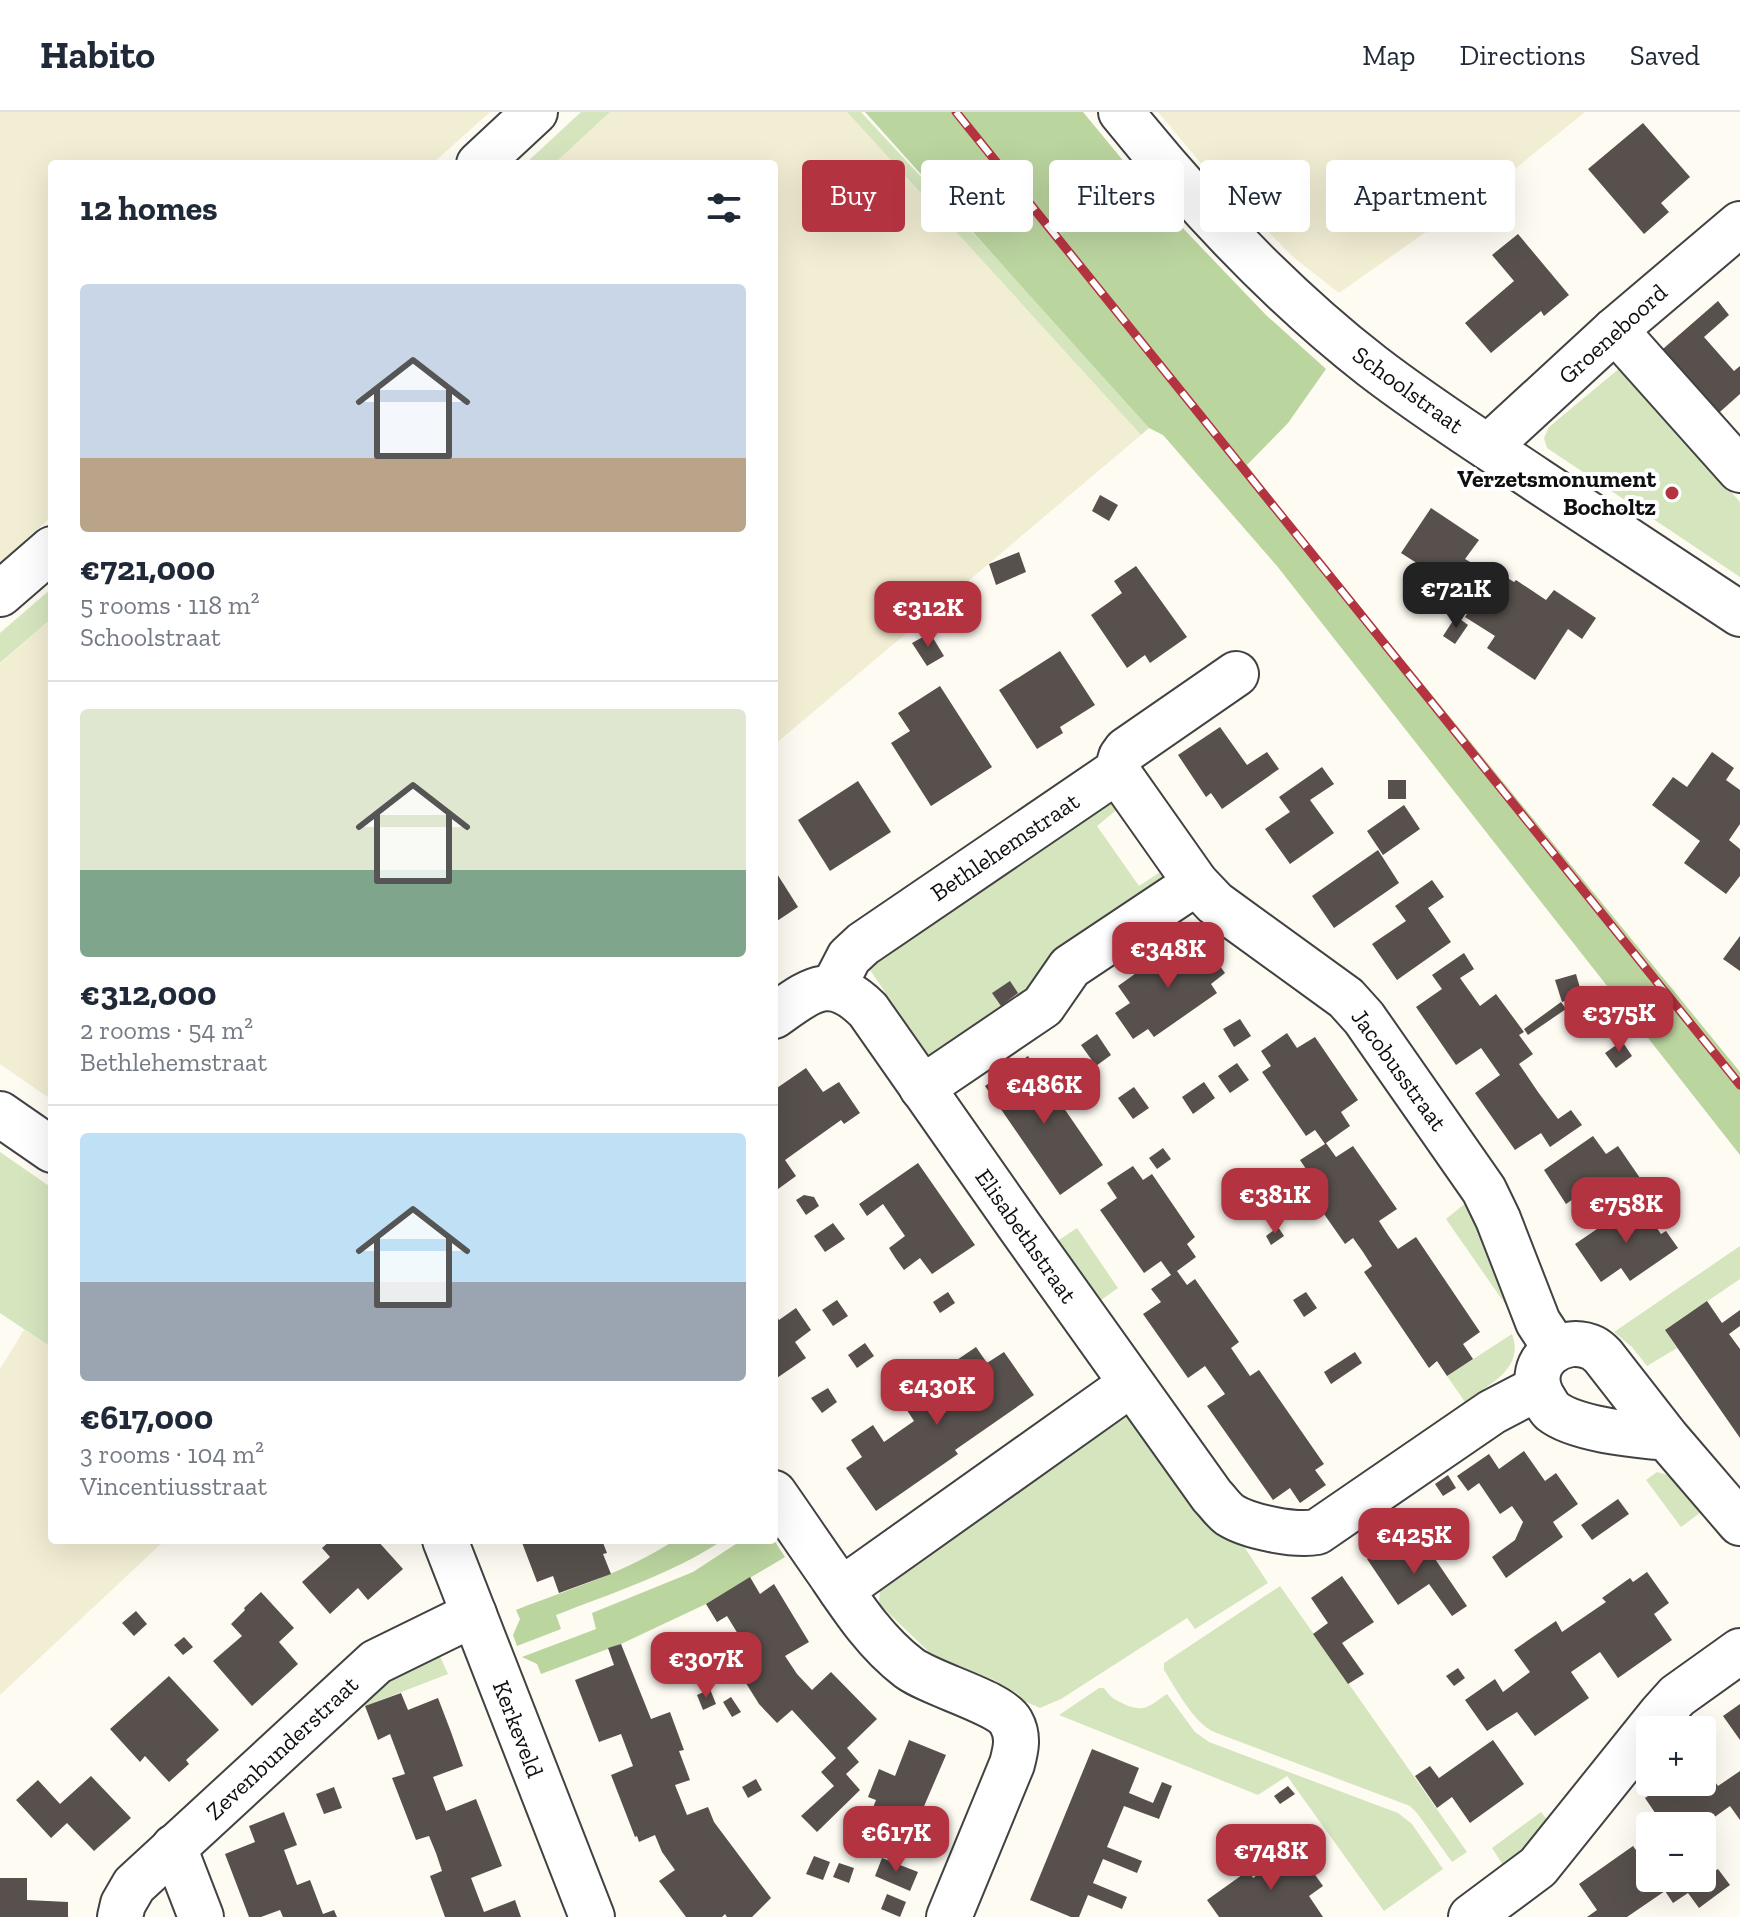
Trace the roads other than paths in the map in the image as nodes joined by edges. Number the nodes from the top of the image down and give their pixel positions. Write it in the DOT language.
graph roads {
  1 [pos="535,112"];
  2 [pos="1121,112"];
  3 [pos="483,160"];
  4 [pos="1740,224"];
  5 [pos="1615,330"];
  6 [pos="1488,447"];
  7 [pos="1740,470"];
  8 [pos="48,552"];
  9 [pos="0,594"];
  10 [pos="1740,614"];
  11 [pos="1236,674"];
  12 [pos="1117,771"];
  13 [pos="1196,883"];
  14 [pos="833,988"];
  15 [pos="778,1013"];
  16 [pos="922,1088"];
  17 [pos="0,1114"];
  18 [pos="48,1147"];
  19 [pos="1555,1348"];
  20 [pos="1131,1384"];
  21 [pos="1538,1388"];
  22 [pos="1667,1438"];
  23 [pos="778,1499"];
  24 [pos="1740,1523"];
  25 [pos="447,1544"];
  26 [pos="841,1590"];
  27 [pos="474,1614"];
  28 [pos="1740,1651"];
  29 [pos="174,1847"];
  30 [pos="120,1917"];
  31 [pos="201,1917"];
  32 [pos="592,1917"];
  33 [pos="949,1917"];
  34 [pos="1471,1917"];
  1 -- 3 [label="street"];
  2 -- 6 [label="street, Schoolstraat"];
  4 -- 5 [label="street, Groeneboord"];
  5 -- 6 [label="street, Groeneboord"];
  5 -- 7 [label="street"];
  6 -- 10 [label="street, Schoolstraat"];
  8 -- 9 [label="street"];
  11 -- 12 [label="street, Bethlehemstraat"];
  12 -- 13 [label="street, Jacobusstraat"];
  12 -- 14 [label="street, Bethlehemstraat"];
  13 -- 16 [label="street"];
  13 -- 19 [label="street, Jacobusstraat"];
  14 -- 15 [label="street"];
  14 -- 16 [label="street, Elisabethstraat"];
  16 -- 20 [label="street, Elisabethstraat"];
  17 -- 18 [label="street"];
  19 -- 21 [label="street"];
  19 -- 22 [label="street"];
  20 -- 21 [label="street, Elisabethstraat"];
  20 -- 26 [label="street"];
  21 -- 22 [label="street"];
  22 -- 24 [label="street"];
  23 -- 26 [label="street"];
  25 -- 27 [label="street, Kerkeveld"];
  26 -- 33 [label="street"];
  27 -- 29 [label="street, Zevenbunderstraat"];
  27 -- 32 [label="street, Kerkeveld"];
  28 -- 34 [label="street"];
  29 -- 30 [label="street, Zevenbunderstraat"];
  29 -- 31 [label="street"];
}
